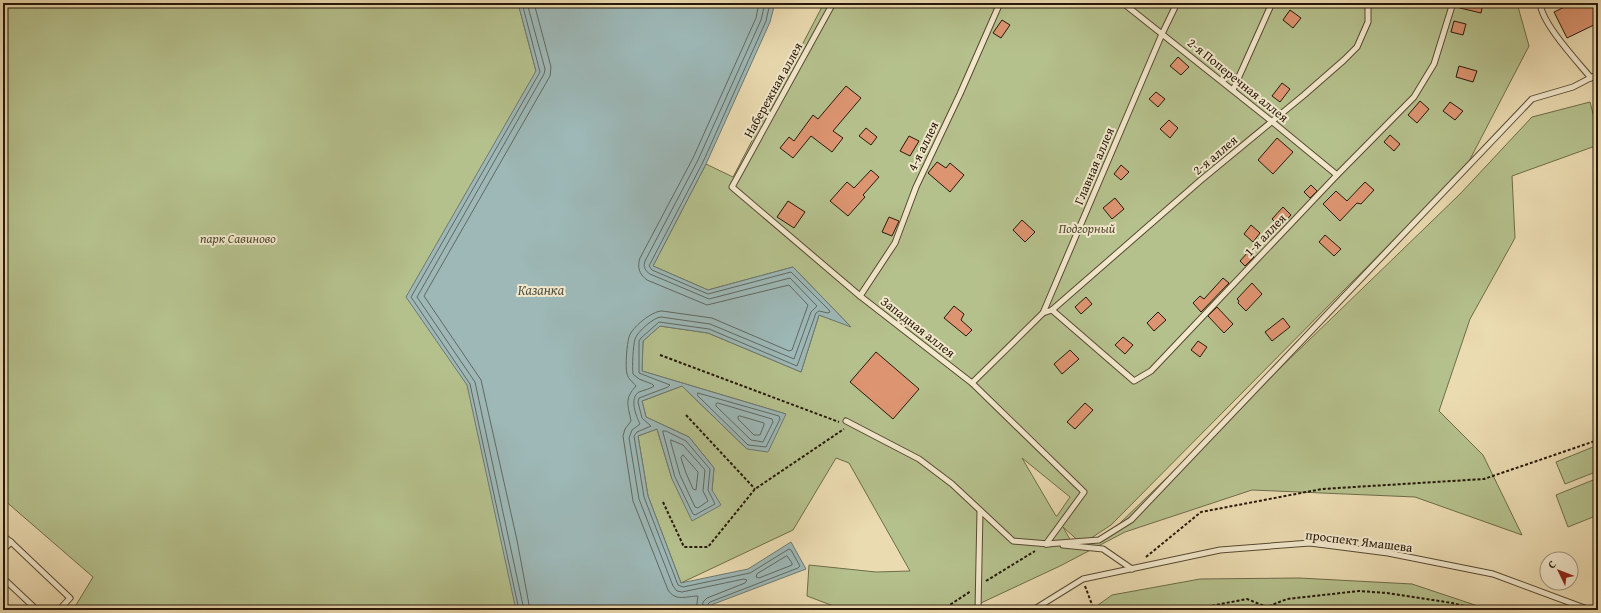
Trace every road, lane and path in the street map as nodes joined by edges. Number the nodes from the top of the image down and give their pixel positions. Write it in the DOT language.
graph roads {
  1 [pos="833,3"];
  2 [pos="1000,3"];
  3 [pos="1124,3"];
  4 [pos="1177,3"];
  5 [pos="1272,3"];
  6 [pos="1368,3"];
  7 [pos="1450,3"];
  8 [pos="1540,3"];
  9 [pos="1162,34"];
  10 [pos="1598,74"];
  11 [pos="1591,78"];
  12 [pos="1233,90"];
  13 [pos="1272,121"];
  14 [pos="1337,175"];
  15 [pos="732,187"];
  16 [pos="860,296"];
  17 [pos="1052,310"];
  18 [pos="1043,313"];
  19 [pos="660,355"];
  20 [pos="972,383"];
  21 [pos="686,414"];
  22 [pos="846,423"];
  23 [pos="1598,440"];
  24 [pos="755,489"];
  25 [pos="663,502"];
  26 [pos="980,511"];
  27 [pos="3,536"];
  28 [pos="11,542"];
  29 [pos="1046,544"];
  30 [pos="3,550"];
  31 [pos="1132,568"];
  32 [pos="3,578"];
  33 [pos="1083,579"];
  34 [pos="981,585"];
  35 [pos="975,589"];
  36 [pos="1267,608"];
  37 [pos="37,610"];
  38 [pos="59,610"];
  39 [pos="942,610"];
  40 [pos="978,610"];
  41 [pos="1033,610"];
  42 [pos="1094,610"];
  43 [pos="1198,610"];
  44 [pos="1482,610"];
  45 [pos="1590,610"];
  1 -- 15 [label="lane, Набережная аллея"];
  2 -- 16 [label="lane, 4-я аллея"];
  3 -- 9 [label="lane, 2-я Поперечная аллея"];
  4 -- 9 [label="lane, Главная аллея"];
  5 -- 12 [label="lane"];
  6 -- 13 [label="lane, 2-я аллея"];
  7 -- 14 [label="lane, 1-я аллея"];
  8 -- 11 [label="lane"];
  9 -- 12 [label="lane, 2-я Поперечная аллея"];
  9 -- 18 [label="lane, Главная аллея"];
  10 -- 11 [label="lane"];
  11 -- 29 [label="lane"];
  12 -- 13 [label="lane, 2-я Поперечная аллея"];
  13 -- 14 [label="lane, 2-я Поперечная аллея"];
  13 -- 17 [label="lane, 2-я аллея"];
  14 -- 17 [label="lane, 1-я аллея"];
  15 -- 16 [label="lane, Западная аллея"];
  16 -- 20 [label="lane, Западная аллея"];
  17 -- 18 [label="lane"];
  18 -- 20 [label="lane, Главная аллея"];
  19 -- 22 [label="path"];
  20 -- 29 [label="lane, Западная аллея"];
  21 -- 24 [label="path"];
  22 -- 24 [label="path"];
  22 -- 26 [label="lane"];
  23 -- 31 [label="path"];
  24 -- 25 [label="path"];
  26 -- 29 [label="lane"];
  26 -- 40 [label="lane"];
  27 -- 28 [label="lane"];
  28 -- 30 [label="lane"];
  28 -- 38 [label="lane"];
  29 -- 31 [label="lane"];
  29 -- 34 [label="path"];
  31 -- 33 [label="lane, проспект Ямашева"];
  31 -- 45 [label="lane, проспект Ямашева"];
  32 -- 37 [label="lane"];
  33 -- 41 [label="lane, проспект Ямашева"];
  33 -- 42 [label="path"];
  35 -- 39 [label="path"];
  36 -- 43 [label="path"];
  36 -- 44 [label="path"];
}
